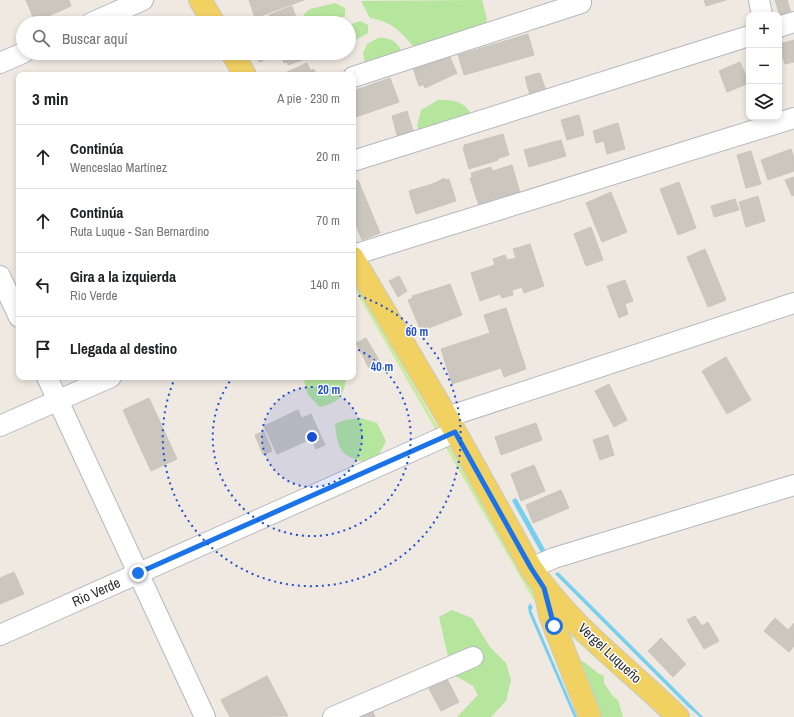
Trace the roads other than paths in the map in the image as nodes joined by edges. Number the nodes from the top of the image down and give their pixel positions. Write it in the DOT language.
graph roads {
  1 [pos="143,0"];
  2 [pos="200,0"];
  3 [pos="759,0"];
  4 [pos="581,3"];
  5 [pos="761,12"];
  6 [pos="107,16"];
  7 [pos="210,16"];
  8 [pos="794,22"];
  9 [pos="782,26"];
  10 [pos="746,37"];
  11 [pos="16,56"];
  12 [pos="236,60"];
  13 [pos="0,63"];
  14 [pos="243,72"];
  15 [pos="356,76"];
  16 [pos="794,118"];
  17 [pos="356,160"];
  18 [pos="356,259"];
  19 [pos="356,263"];
  20 [pos="0,276"];
  21 [pos="794,303"];
  22 [pos="16,311"];
  23 [pos="48,380"];
  24 [pos="104,380"];
  25 [pos="58,401"];
  26 [pos="451,424"];
  27 [pos="0,426"];
  28 [pos="794,485"];
  29 [pos="531,568"];
  30 [pos="138,573"];
  31 [pos="544,588"];
  32 [pos="0,635"];
  33 [pos="473,657"];
  34 [pos="205,717"];
  35 [pos="333,717"];
  36 [pos="590,717"];
  37 [pos="678,717"];
  1 -- 6 [label="street"];
  2 -- 7 [label="main road"];
  3 -- 5 [label="street"];
  4 -- 15 [label="street"];
  8 -- 9 [label="street"];
  10 -- 17 [label="street"];
  11 -- 13 [label="street"];
  12 -- 14 [label="main road"];
  16 -- 18 [label="street"];
  19 -- 26 [label="main road"];
  20 -- 22 [label="street"];
  21 -- 26 [label="street, Rio Verde"];
  23 -- 25 [label="street"];
  24 -- 25 [label="street"];
  25 -- 27 [label="street"];
  25 -- 30 [label="street"];
  26 -- 29 [label="main road"];
  26 -- 30 [label="street, Rio Verde"];
  28 -- 29 [label="street"];
  29 -- 31 [label="main road"];
  30 -- 32 [label="street, Rio Verde"];
  30 -- 34 [label="street"];
  31 -- 36 [label="main road"];
  31 -- 37 [label="main road, Vergel Luqueño"];
  33 -- 35 [label="street"];
}
